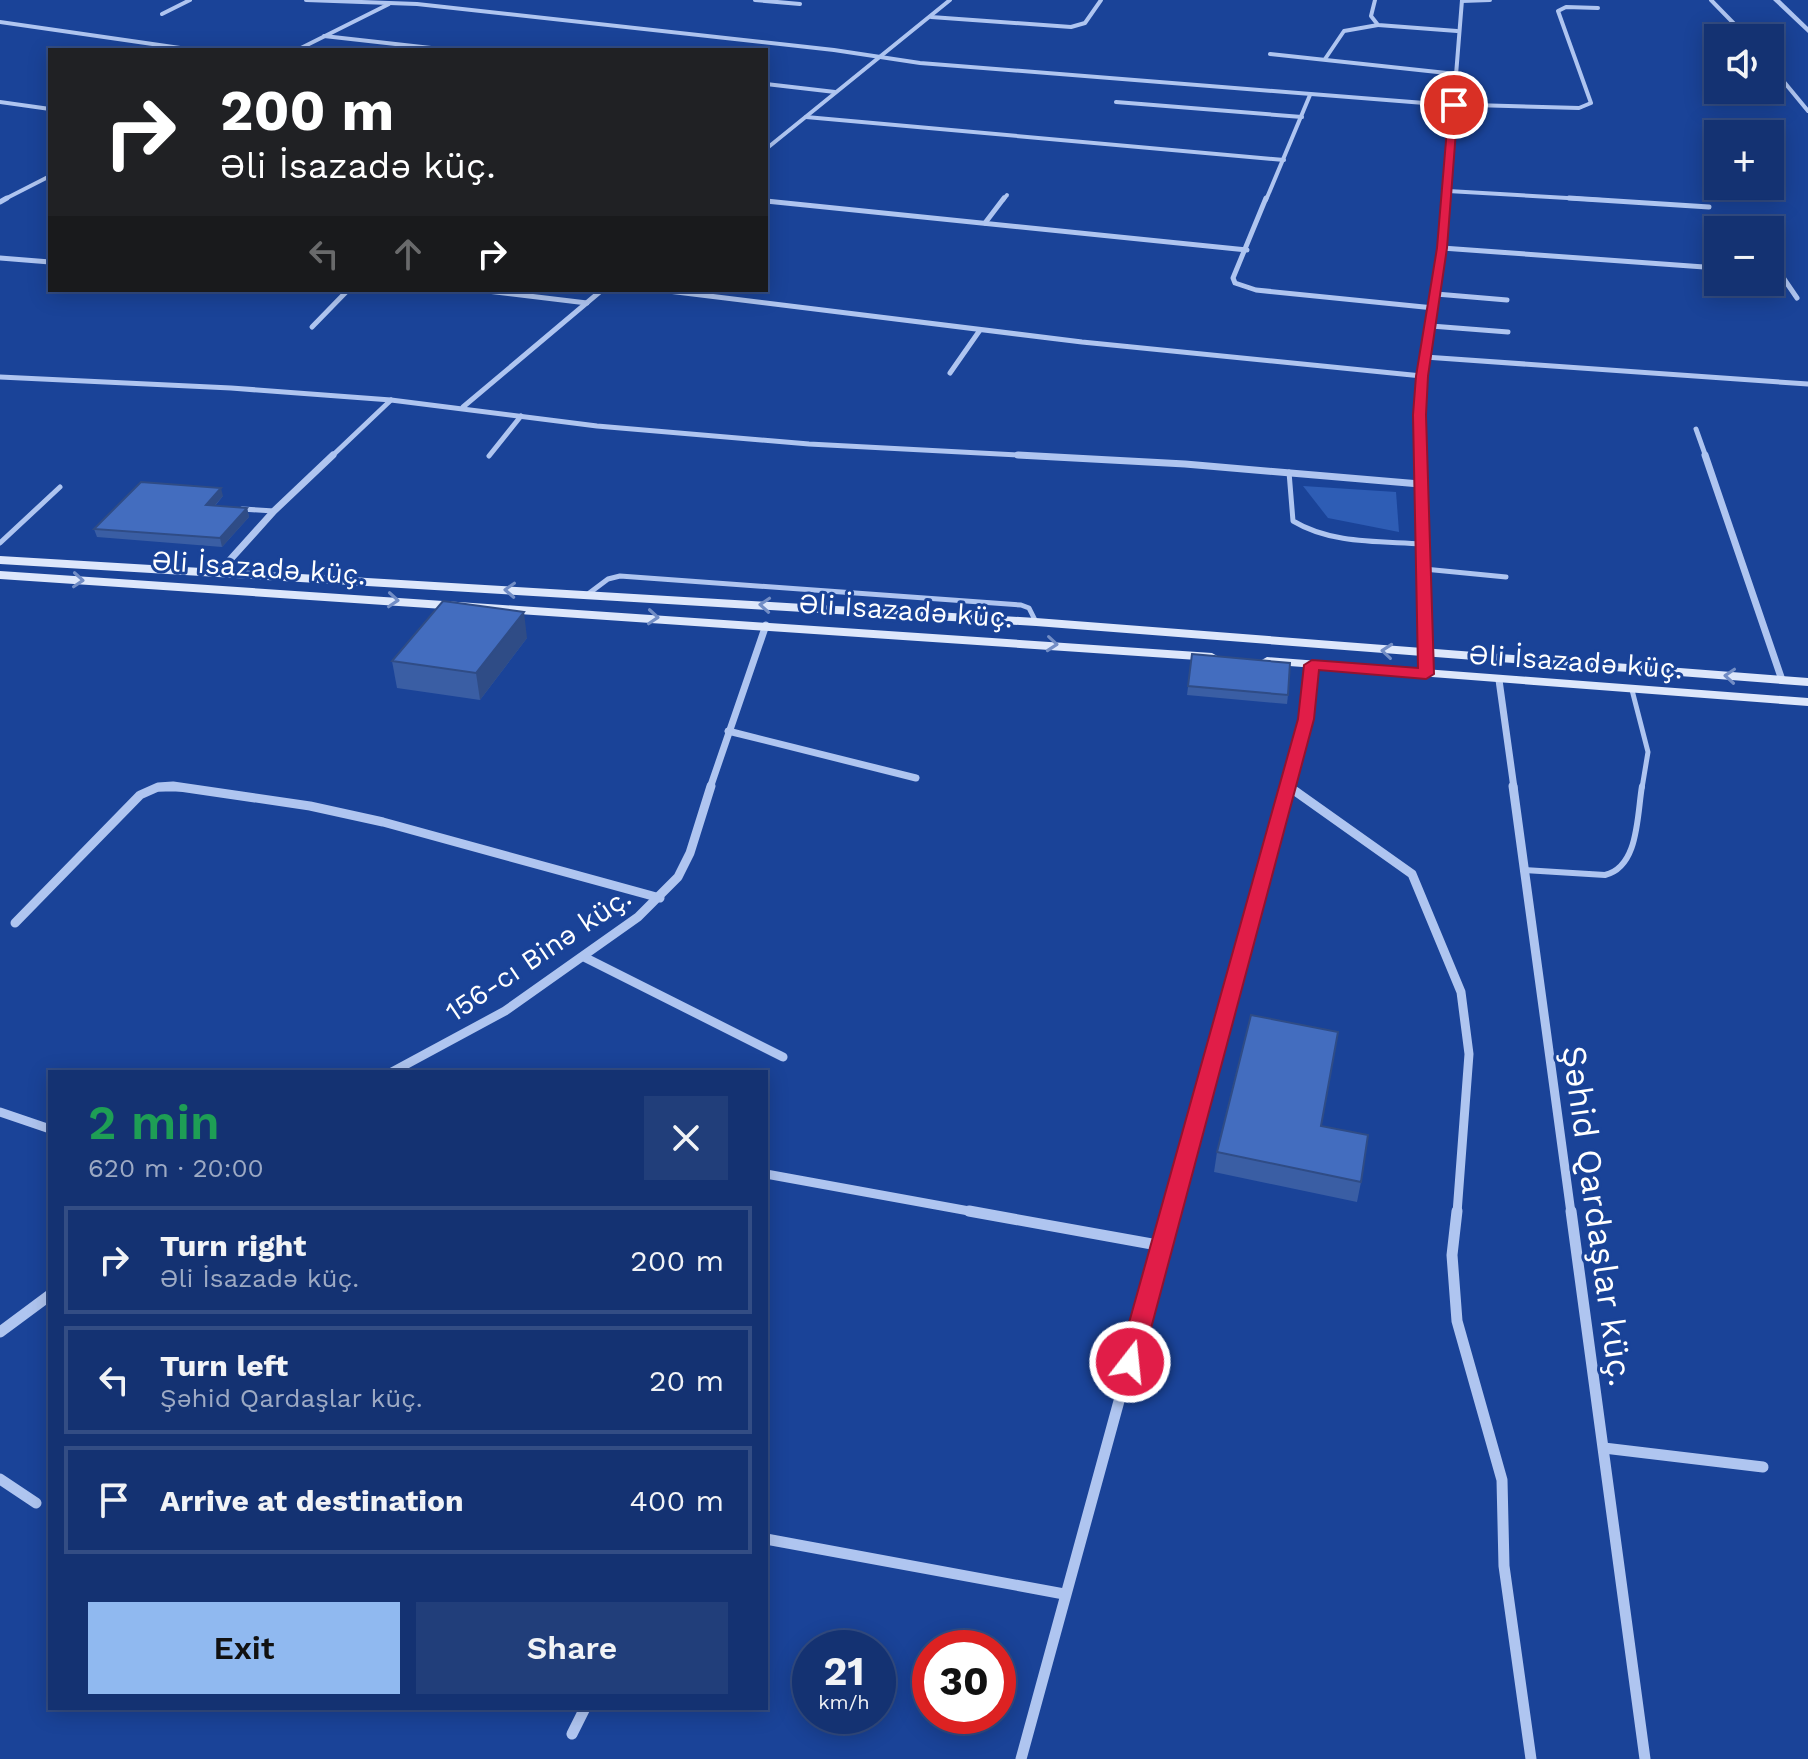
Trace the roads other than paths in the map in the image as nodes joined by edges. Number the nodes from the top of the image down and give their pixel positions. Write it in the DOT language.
graph roads {
  1 [pos="190,0"];
  2 [pos="306,0"];
  3 [pos="397,0"];
  4 [pos="755,0"];
  5 [pos="950,0"];
  6 [pos="1101,0"];
  7 [pos="1375,0"];
  8 [pos="1490,0"];
  9 [pos="1711,0"];
  10 [pos="1776,0"];
  11 [pos="1462,1"];
  12 [pos="391,3"];
  13 [pos="800,4"];
  14 [pos="1598,8"];
  15 [pos="162,14"];
  16 [pos="931,17"];
  17 [pos="0,22"];
  18 [pos="1734,24"];
  19 [pos="1378,25"];
  20 [pos="1457,31"];
  21 [pos="1808,31"];
  22 [pos="324,36"];
  23 [pos="180,48"];
  24 [pos="301,48"];
  25 [pos="431,48"];
  26 [pos="1270,54"];
  27 [pos="878,58"];
  28 [pos="1325,59"];
  29 [pos="1456,74"];
  30 [pos="1784,82"];
  31 [pos="768,84"];
  32 [pos="835,92"];
  33 [pos="1310,95"];
  34 [pos="0,102"];
  35 [pos="1116,102"];
  36 [pos="1454,105"];
  37 [pos="48,109"];
  38 [pos="1808,111"];
  39 [pos="806,117"];
  40 [pos="1302,117"];
  41 [pos="768,138"];
  42 [pos="778,139"];
  43 [pos="768,147"];
  44 [pos="1284,160"];
  45 [pos="48,177"];
  46 [pos="1448,191"];
  47 [pos="0,192"];
  48 [pos="16,194"];
  49 [pos="1007,195"];
  50 [pos="768,201"];
  51 [pos="0,202"];
  52 [pos="1709,207"];
  53 [pos="985,223"];
  54 [pos="1442,248"];
  55 [pos="1247,250"];
  56 [pos="0,258"];
  57 [pos="48,262"];
  58 [pos="1704,267"];
  59 [pos="1784,279"];
  60 [pos="346,292"];
  61 [pos="496,292"];
  62 [pos="600,292"];
  63 [pos="676,292"];
  64 [pos="1436,294"];
  65 [pos="1797,298"];
  66 [pos="1507,300"];
  67 [pos="587,303"];
  68 [pos="1434,308"];
  69 [pos="1431,326"];
  70 [pos="312,327"];
  71 [pos="980,330"];
  72 [pos="1508,332"];
  73 [pos="1425,357"];
  74 [pos="950,373"];
  75 [pos="1422,376"];
  76 [pos="0,377"];
  77 [pos="1808,384"];
  78 [pos="391,400"];
  79 [pos="463,407"];
  80 [pos="521,416"];
  81 [pos="1696,429"];
  82 [pos="489,456"];
  83 [pos="1289,472"];
  84 [pos="1420,484"];
  85 [pos="60,487"];
  86 [pos="234,508"];
  87 [pos="274,511"];
  88 [pos="0,543"];
  89 [pos="1422,544"];
  90 [pos="0,560"];
  91 [pos="1424,569"];
  92 [pos="219,572"];
  93 [pos="0,575"];
  94 [pos="1506,577"];
  95 [pos="205,588"];
  96 [pos="766,625"];
  97 [pos="1424,654"];
  98 [pos="1220,657"];
  99 [pos="1496,659"];
  100 [pos="1251,660"];
  101 [pos="1312,665"];
  102 [pos="1426,674"];
  103 [pos="1499,680"];
  104 [pos="1782,680"];
  105 [pos="1808,682"];
  106 [pos="1632,690"];
  107 [pos="1808,702"];
  108 [pos="728,731"];
  109 [pos="916,778"];
  110 [pos="1288,786"];
  111 [pos="1523,870"];
  112 [pos="660,898"];
  113 [pos="15,923"];
  114 [pos="584,957"];
  115 [pos="783,1057"];
  116 [pos="396,1070"];
  117 [pos="0,1112"];
  118 [pos="48,1128"];
  119 [pos="768,1174"];
  120 [pos="1163,1246"];
  121 [pos="48,1296"];
  122 [pos="0,1332"];
  123 [pos="1604,1448"];
  124 [pos="1763,1467"];
  125 [pos="0,1479"];
  126 [pos="36,1503"];
  127 [pos="768,1539"];
  128 [pos="1064,1594"];
  129 [pos="584,1710"];
  130 [pos="572,1734"];
  131 [pos="1021,1759"];
  132 [pos="1531,1759"];
  133 [pos="1645,1759"];
  1 -- 15 [label="street"];
  2 -- 12 [label="street"];
  3 -- 12 [label="street"];
  4 -- 13 [label="street"];
  5 -- 16 [label="street"];
  6 -- 16 [label="street"];
  7 -- 19 [label="street"];
  8 -- 11 [label="street"];
  9 -- 18 [label="street"];
  10 -- 21 [label="street"];
  11 -- 20 [label="street"];
  12 -- 22 [label="street"];
  12 -- 27 [label="street"];
  14 -- 36 [label="street"];
  16 -- 27 [label="street"];
  17 -- 23 [label="street"];
  19 -- 20 [label="street"];
  19 -- 28 [label="street"];
  20 -- 29 [label="street"];
  22 -- 24 [label="street"];
  22 -- 25 [label="street"];
  26 -- 28 [label="street"];
  27 -- 32 [label="street"];
  27 -- 33 [label="street"];
  28 -- 29 [label="street"];
  29 -- 36 [label="street"];
  30 -- 38 [label="street"];
  31 -- 32 [label="street"];
  32 -- 39 [label="street"];
  33 -- 36 [label="street"];
  33 -- 40 [label="street"];
  34 -- 37 [label="street"];
  35 -- 40 [label="street"];
  36 -- 46 [label="street"];
  39 -- 42 [label="street"];
  39 -- 44 [label="street"];
  40 -- 44 [label="street"];
  41 -- 42 [label="street"];
  42 -- 43 [label="street"];
  44 -- 55 [label="street"];
  45 -- 48 [label="street"];
  46 -- 52 [label="street"];
  46 -- 54 [label="street"];
  47 -- 48 [label="street"];
  48 -- 51 [label="street"];
  49 -- 53 [label="street"];
  50 -- 53 [label="street"];
  53 -- 55 [label="street"];
  54 -- 58 [label="street"];
  54 -- 64 [label="street"];
  55 -- 68 [label="street"];
  56 -- 57 [label="street"];
  59 -- 65 [label="street"];
  60 -- 70 [label="street"];
  61 -- 67 [label="street"];
  62 -- 67 [label="street"];
  63 -- 71 [label="street"];
  64 -- 66 [label="street"];
  64 -- 68 [label="street"];
  67 -- 79 [label="street"];
  68 -- 69 [label="street"];
  69 -- 72 [label="street"];
  69 -- 73 [label="street"];
  71 -- 74 [label="street"];
  71 -- 75 [label="street"];
  73 -- 75 [label="street"];
  73 -- 77 [label="street"];
  75 -- 84 [label="street"];
  76 -- 78 [label="street"];
  78 -- 79 [label="street"];
  78 -- 87 [label="street"];
  79 -- 80 [label="street"];
  80 -- 82 [label="street"];
  80 -- 83 [label="street"];
  81 -- 104 [label="street"];
  83 -- 84 [label="street"];
  83 -- 89 [label="lane"];
  84 -- 89 [label="street"];
  85 -- 88 [label="lane"];
  86 -- 87 [label="lane"];
  87 -- 92 [label="street"];
  89 -- 91 [label="street"];
  90 -- 92 [label="main road, Əli İsazadə küç."];
  91 -- 94 [label="lane"];
  91 -- 97 [label="street"];
  92 -- 95 [label="main road"];
  97 -- 92 [label="main road, Əli İsazadə küç., one-way"];
  93 -- 95 [label="main road, Əli İsazadə küç., one-way"];
  95 -- 96 [label="main road, Əli İsazadə küç., one-way"];
  96 -- 98 [label="main road, Əli İsazadə küç., one-way"];
  96 -- 108 [label="street, 156-cı Binə küç."];
  97 -- 99 [label="main road, Əli İsazadə küç."];
  97 -- 102 [label="street"];
  99 -- 103 [label="main road"];
  104 -- 99 [label="main road, Əli İsazadə küç., one-way"];
  100 -- 101 [label="main road, Əli İsazadə küç."];
  101 -- 102 [label="main road, Əli İsazadə küç."];
  101 -- 110 [label="street"];
  102 -- 103 [label="main road, Əli İsazadə küç."];
  103 -- 106 [label="main road, Əli İsazadə küç."];
  103 -- 111 [label="street, Şəhid Qardaşlar küç."];
  104 -- 105 [label="main road, Əli İsazadə küç."];
  106 -- 107 [label="main road, Əli İsazadə küç."];
  106 -- 111 [label="lane"];
  108 -- 109 [label="street"];
  108 -- 112 [label="street, 156-cı Binə küç."];
  110 -- 120 [label="street"];
  110 -- 132 [label="street"];
  111 -- 123 [label="street, Şəhid Qardaşlar küç."];
  112 -- 113 [label="street"];
  112 -- 114 [label="street, 156-cı Binə küç."];
  114 -- 115 [label="street"];
  114 -- 116 [label="street, 156-cı Binə küç."];
  117 -- 118 [label="street"];
  119 -- 120 [label="street"];
  120 -- 128 [label="street"];
  121 -- 122 [label="street"];
  123 -- 124 [label="street"];
  123 -- 133 [label="street, Şəhid Qardaşlar küç."];
  125 -- 126 [label="street"];
  127 -- 128 [label="street"];
  128 -- 131 [label="street"];
  129 -- 130 [label="street"];
}
